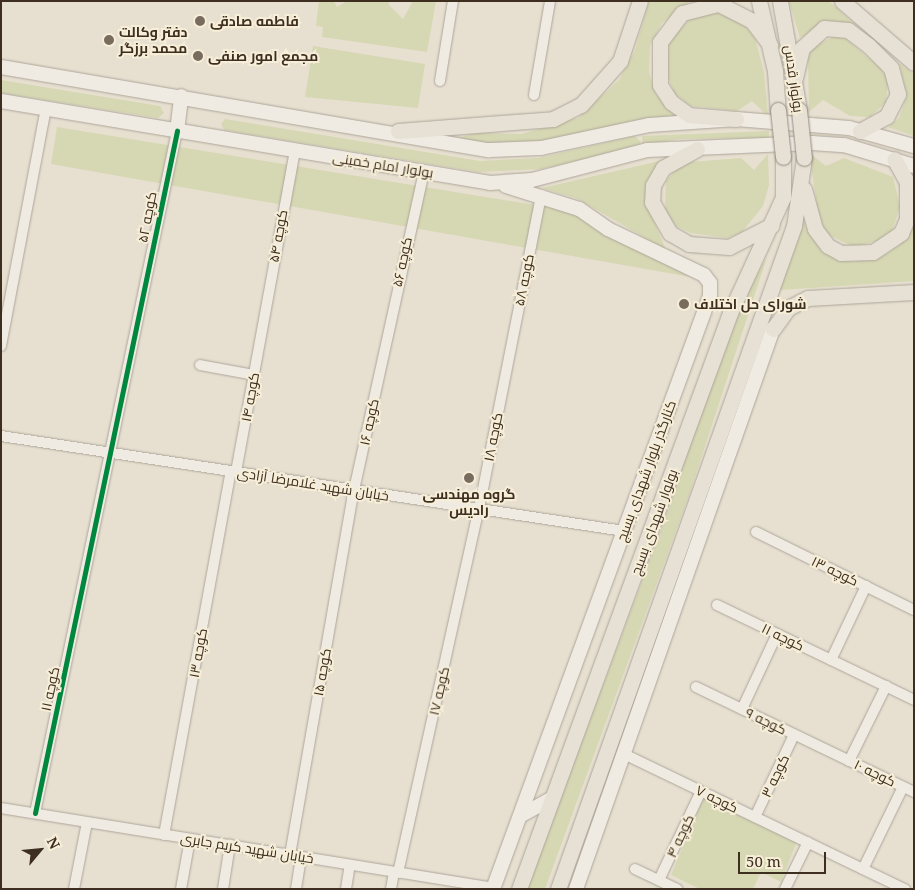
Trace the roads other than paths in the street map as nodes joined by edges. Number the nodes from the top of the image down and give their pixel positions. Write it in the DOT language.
graph roads {
  1 [pos="453,1"];
  2 [pos="550,1"];
  3 [pos="640,1"];
  4 [pos="759,1"];
  5 [pos="780,1"];
  6 [pos="842,1"];
  7 [pos="770,45"];
  8 [pos="914,63"];
  9 [pos="1,67"];
  10 [pos="795,78"];
  11 [pos="440,81"];
  12 [pos="534,95"];
  13 [pos="181,96"];
  14 [pos="1,101"];
  15 [pos="46,108"];
  16 [pos="736,119"];
  17 [pos="178,130"];
  18 [pos="398,131"];
  19 [pos="860,131"];
  20 [pos="914,146"];
  21 [pos="697,149"];
  22 [pos="295,150"];
  23 [pos="782,157"];
  24 [pos="894,159"];
  25 [pos="914,166"];
  26 [pos="424,172"];
  27 [pos="803,181"];
  28 [pos="490,183"];
  29 [pos="541,195"];
  30 [pos="772,225"];
  31 [pos="914,292"];
  32 [pos="262,323"];
  33 [pos="773,329"];
  34 [pos="1,346"];
  35 [pos="383,353"];
  36 [pos="200,365"];
  37 [pos="507,365"];
  38 [pos="254,375"];
  39 [pos="1,436"];
  40 [pos="113,453"];
  41 [pos="726,465"];
  42 [pos="234,471"];
  43 [pos="701,488"];
  44 [pos="354,490"];
  45 [pos="479,509"];
  46 [pos="624,531"];
  47 [pos="756,532"];
  48 [pos="866,586"];
  49 [pos="717,605"];
  50 [pos="914,610"];
  51 [pos="777,634"];
  52 [pos="831,660"];
  53 [pos="886,686"];
  54 [pos="696,687"];
  55 [pos="914,700"];
  56 [pos="742,709"];
  57 [pos="794,735"];
  58 [pos="836,754"];
  59 [pos="626,755"];
  60 [pos="849,761"];
  61 [pos="904,787"];
  62 [pos="701,791"];
  63 [pos="914,792"];
  64 [pos="593,795"];
  65 [pos="553,798"];
  66 [pos="1,808"];
  67 [pos="35,813"];
  68 [pos="520,816"];
  69 [pos="755,817"];
  70 [pos="87,822"];
  71 [pos="164,835"];
  72 [pos="190,839"];
  73 [pos="808,842"];
  74 [pos="230,845"];
  75 [pos="591,847"];
  76 [pos="290,855"];
  77 [pos="301,857"];
  78 [pos="350,865"];
  79 [pos="635,869"];
  80 [pos="863,869"];
  81 [pos="396,872"];
  82 [pos="659,880"];
  83 [pos="494,888"];
  84 [pos="74,889"];
  85 [pos="181,889"];
  86 [pos="223,889"];
  87 [pos="296,889"];
  88 [pos="346,889"];
  89 [pos="391,889"];
  90 [pos="519,889"];
  91 [pos="558,889"];
  92 [pos="576,889"];
  93 [pos="677,889"];
  94 [pos="786,889"];
  95 [pos="905,889"];
  1 -- 11 [label="street"];
  2 -- 12 [label="street"];
  3 -- 18 [label="main road"];
  4 -- 7 [label="main road, بولوار قدس"];
  5 -- 10 [label="main road, بولوار قدس"];
  6 -- 8 [label="main road"];
  7 -- 16 [label="main road"];
  7 -- 23 [label="main road, بولوار قدس, bridge"];
  9 -- 13 [label="main road"];
  10 -- 19 [label="main road"];
  10 -- 27 [label="main road, بولوار قدس, bridge"];
  13 -- 17 [label="main road"];
  13 -- 18 [label="main road"];
  14 -- 15 [label="main road, بولوار امام خمینی"];
  15 -- 17 [label="main road, بولوار امام خمینی"];
  15 -- 34 [label="street"];
  16 -- 18 [label="main road"];
  16 -- 19 [label="main road"];
  17 -- 22 [label="main road, بولوار امام خمینی"];
  17 -- 40 [label="street, کوچه ۵۲"];
  19 -- 20 [label="main road"];
  21 -- 24 [label="main road, بولوار امام خمینی"];
  21 -- 28 [label="main road, بولوار امام خمینی"];
  21 -- 30 [label="main road"];
  22 -- 26 [label="main road, بولوار امام خمینی"];
  22 -- 32 [label="street, کوچه ۵۴"];
  23 -- 30 [label="main road, بولوار شهدای بسیج"];
  24 -- 25 [label="main road, بولوار امام خمینی"];
  24 -- 27 [label="main road"];
  26 -- 28 [label="main road, بولوار امام خمینی"];
  26 -- 35 [label="street, کوچه ۵۶"];
  27 -- 43 [label="main road"];
  28 -- 29 [label="main road, کنارگذر بلوار شهدای بسیج"];
  29 -- 37 [label="street, کوچه ۵۸"];
  29 -- 46 [label="main road, کنارگذر بلوار شهدای بسیج"];
  30 -- 65 [label="main road, بولوار شهدای بسیج"];
  31 -- 33 [label="main road"];
  32 -- 38 [label="street, کوچه ۱۴"];
  33 -- 41 [label="main road"];
  35 -- 44 [label="street, کوچه ۱۶"];
  36 -- 38 [label="street"];
  37 -- 45 [label="street, کوچه ۱۸"];
  38 -- 42 [label="street, کوچه ۱۴"];
  39 -- 40 [label="street, خیابان شهید غلامرضا آزادی"];
  40 -- 42 [label="street, خیابان شهید غلامرضا آزادی"];
  40 -- 67 [label="street, کوچه ۱۱"];
  41 -- 43 [label="main road"];
  41 -- 59 [label="main road"];
  42 -- 44 [label="street, خیابان شهید غلامرضا آزادی"];
  42 -- 71 [label="street, کوچه ۱۳"];
  43 -- 64 [label="main road"];
  44 -- 45 [label="street, خیابان شهید غلامرضا آزادی"];
  44 -- 76 [label="street, کوچه ۱۵"];
  45 -- 46 [label="street, خیابان شهید غلامرضا آزادی"];
  45 -- 81 [label="street, کوچه ۱۷"];
  46 -- 68 [label="main road, کنارگذر بلوار شهدای بسیج"];
  47 -- 48 [label="street, کوچه ۱۳"];
  48 -- 50 [label="street, کوچه ۱۳"];
  48 -- 52 [label="street"];
  49 -- 51 [label="street, کوچه ۱۱"];
  51 -- 52 [label="street, کوچه ۱۱"];
  51 -- 56 [label="street"];
  52 -- 53 [label="street, کوچه ۱۱"];
  53 -- 55 [label="street, کوچه ۱۱"];
  53 -- 60 [label="street"];
  54 -- 56 [label="street, کوچه ۹"];
  56 -- 57 [label="street, کوچه ۹"];
  57 -- 58 [label="street, کوچه ۹"];
  57 -- 69 [label="street, کوچه ۳"];
  58 -- 60 [label="street, کوچه ۱۰"];
  59 -- 62 [label="street, کوچه ۷"];
  59 -- 75 [label="main road"];
  60 -- 61 [label="street, کوچه ۱۰"];
  61 -- 63 [label="street, کوچه ۱۰"];
  61 -- 80 [label="street"];
  62 -- 69 [label="street, کوچه ۷"];
  62 -- 82 [label="street, کوچه ۴"];
  64 -- 75 [label="main road"];
  64 -- 91 [label="main road"];
  65 -- 68 [label="main road"];
  65 -- 90 [label="main road, بولوار شهدای بسیج"];
  66 -- 67 [label="street, خیابان شهید کریم جابری"];
  67 -- 70 [label="street, خیابان شهید کریم جابری"];
  68 -- 83 [label="main road, کنارگذر بلوار شهدای بسیج"];
  69 -- 73 [label="street, کوچه ۷"];
  70 -- 71 [label="street, خیابان شهید کریم جابری"];
  70 -- 84 [label="street"];
  71 -- 72 [label="street, خیابان شهید کریم جابری"];
  72 -- 74 [label="street, خیابان شهید کریم جابری"];
  72 -- 85 [label="street"];
  73 -- 80 [label="street, کوچه ۷"];
  73 -- 94 [label="street"];
  74 -- 76 [label="street, خیابان شهید کریم جابری"];
  74 -- 86 [label="street"];
  75 -- 92 [label="main road"];
  76 -- 77 [label="street, خیابان شهید کریم جابری"];
  77 -- 78 [label="street, خیابان شهید کریم جابری"];
  77 -- 87 [label="street"];
  78 -- 81 [label="street, خیابان شهید کریم جابری"];
  78 -- 88 [label="street"];
  79 -- 82 [label="street"];
  80 -- 95 [label="street, کوچه ۷"];
  81 -- 83 [label="street, خیابان شهید کریم جابری"];
  81 -- 89 [label="street, کوچه ۱۷"];
  82 -- 93 [label="street"];
}
